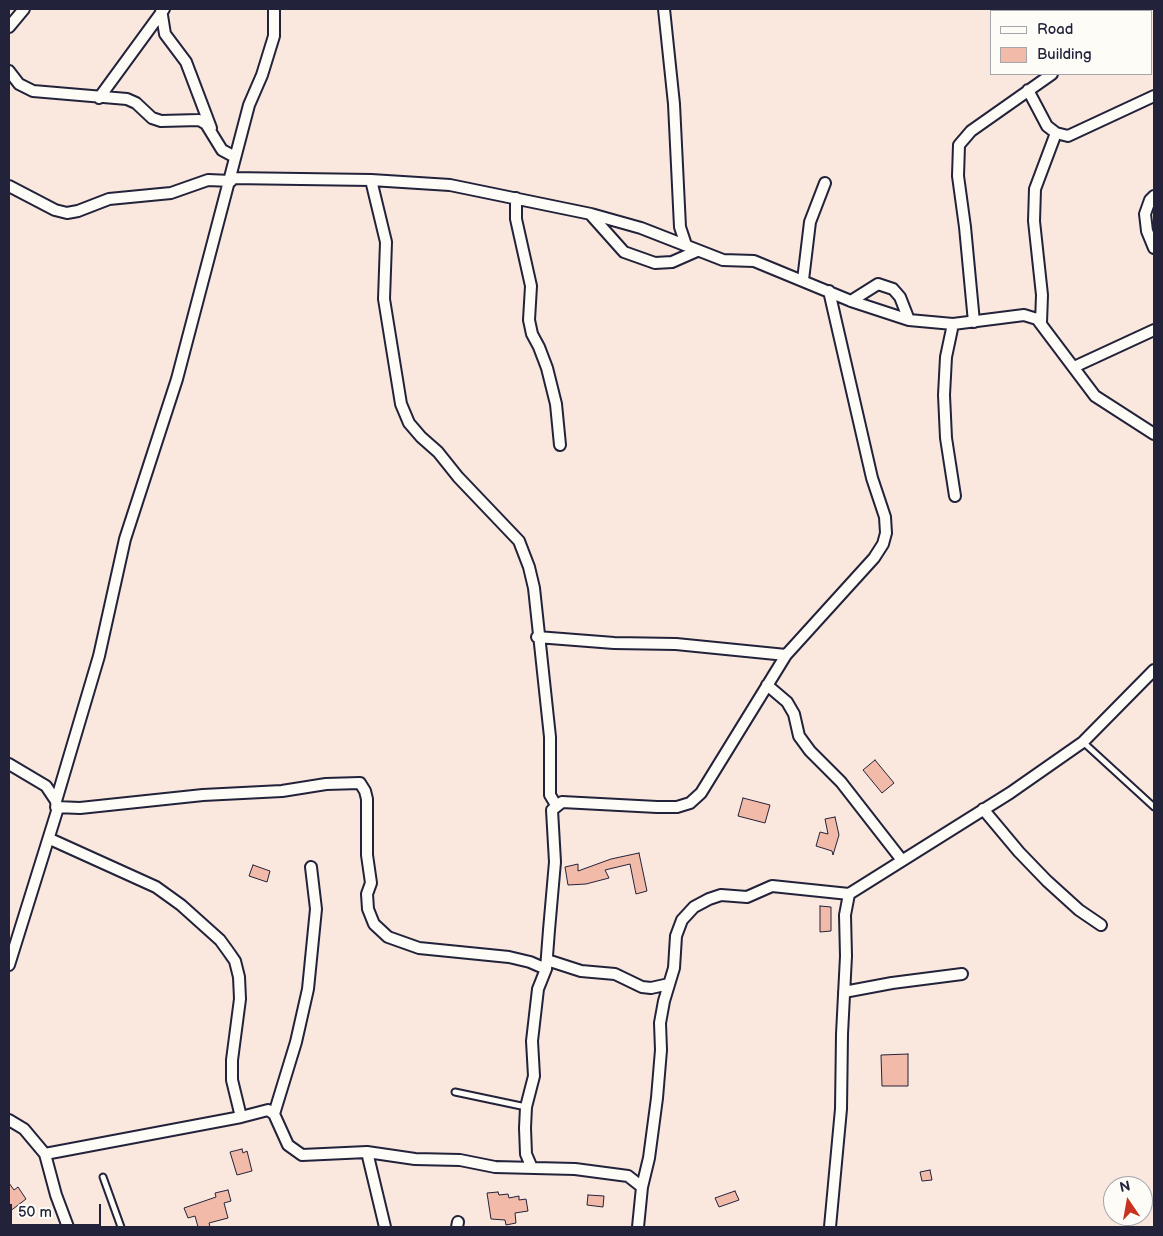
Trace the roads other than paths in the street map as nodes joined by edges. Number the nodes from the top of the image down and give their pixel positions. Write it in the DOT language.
graph roads {
  1 [pos="24,9"];
  2 [pos="664,9"];
  3 [pos="162,10"];
  4 [pos="276,10"];
  5 [pos="9,27"];
  6 [pos="9,71"];
  7 [pos="1050,75"];
  8 [pos="1028,90"];
  9 [pos="1154,96"];
  10 [pos="99,98"];
  11 [pos="212,132"];
  12 [pos="1056,133"];
  13 [pos="236,157"];
  14 [pos="231,179"];
  15 [pos="371,180"];
  16 [pos="824,183"];
  17 [pos="9,186"];
  18 [pos="1154,196"];
  19 [pos="516,198"];
  20 [pos="591,214"];
  21 [pos="686,245"];
  22 [pos="1154,248"];
  23 [pos="697,251"];
  24 [pos="803,280"];
  25 [pos="829,291"];
  26 [pos="851,301"];
  27 [pos="909,320"];
  28 [pos="974,322"];
  29 [pos="1041,323"];
  30 [pos="953,324"];
  31 [pos="1154,330"];
  32 [pos="1074,367"];
  33 [pos="1154,434"];
  34 [pos="560,445"];
  35 [pos="955,496"];
  36 [pos="537,637"];
  37 [pos="786,655"];
  38 [pos="1154,670"];
  39 [pos="1150,679"];
  40 [pos="767,685"];
  41 [pos="1083,742"];
  42 [pos="9,764"];
  43 [pos="56,804"];
  44 [pos="556,805"];
  45 [pos="1154,807"];
  46 [pos="983,809"];
  47 [pos="50,839"];
  48 [pos="901,859"];
  49 [pos="311,867"];
  50 [pos="849,894"];
  51 [pos="1101,924"];
  52 [pos="546,964"];
  53 [pos="9,965"];
  54 [pos="962,974"];
  55 [pos="669,984"];
  56 [pos="844,992"];
  57 [pos="455,1092"];
  58 [pos="526,1107"];
  59 [pos="274,1114"];
  60 [pos="241,1117"];
  61 [pos="9,1120"];
  62 [pos="367,1152"];
  63 [pos="45,1154"];
  64 [pos="532,1168"];
  65 [pos="104,1177"];
  66 [pos="642,1187"];
  67 [pos="68,1227"];
  68 [pos="121,1227"];
  69 [pos="385,1227"];
  70 [pos="638,1227"];
  71 [pos="830,1227"];
  1 -- 5 [label="street"];
  2 -- 21 [label="street"];
  3 -- 10 [label="street"];
  3 -- 11 [label="street"];
  4 -- 13 [label="street"];
  6 -- 10 [label="street"];
  7 -- 8 [label="street"];
  8 -- 12 [label="street"];
  8 -- 28 [label="street"];
  9 -- 12 [label="street"];
  10 -- 11 [label="street"];
  11 -- 13 [label="street"];
  12 -- 29 [label="street"];
  13 -- 14 [label="street"];
  14 -- 15 [label="street"];
  14 -- 17 [label="street"];
  14 -- 43 [label="street"];
  15 -- 19 [label="street"];
  15 -- 36 [label="street"];
  16 -- 24 [label="street"];
  18 -- 22 [label="street"];
  19 -- 20 [label="street"];
  19 -- 34 [label="street"];
  20 -- 21 [label="street"];
  20 -- 23 [label="street"];
  21 -- 23 [label="street"];
  23 -- 24 [label="street"];
  24 -- 25 [label="street"];
  25 -- 26 [label="street"];
  25 -- 37 [label="street"];
  26 -- 27 [label="street"];
  26 -- 27 [label="street"];
  27 -- 30 [label="street"];
  28 -- 29 [label="street"];
  28 -- 30 [label="street"];
  29 -- 32 [label="street"];
  30 -- 35 [label="street"];
  31 -- 32 [label="street"];
  32 -- 33 [label="street"];
  36 -- 37 [label="street"];
  36 -- 44 [label="street"];
  37 -- 40 [label="street"];
  38 -- 39 [label="street"];
  39 -- 41 [label="street"];
  40 -- 44 [label="street"];
  40 -- 48 [label="street"];
  41 -- 45 [label="lane"];
  41 -- 46 [label="street"];
  42 -- 43 [label="street"];
  43 -- 47 [label="street"];
  43 -- 52 [label="street"];
  44 -- 52 [label="street"];
  46 -- 48 [label="street"];
  46 -- 51 [label="street"];
  47 -- 53 [label="street"];
  47 -- 60 [label="street"];
  48 -- 50 [label="street"];
  49 -- 59 [label="street"];
  50 -- 55 [label="street"];
  50 -- 56 [label="street"];
  52 -- 55 [label="street"];
  52 -- 58 [label="street"];
  54 -- 56 [label="street"];
  55 -- 66 [label="street"];
  56 -- 71 [label="street"];
  57 -- 58 [label="lane"];
  58 -- 64 [label="street"];
  59 -- 60 [label="street"];
  59 -- 62 [label="street"];
  60 -- 63 [label="street"];
  61 -- 63 [label="street"];
  62 -- 64 [label="street"];
  62 -- 69 [label="street"];
  63 -- 67 [label="street"];
  64 -- 66 [label="street"];
  65 -- 68 [label="lane"];
  66 -- 70 [label="street"];
}
